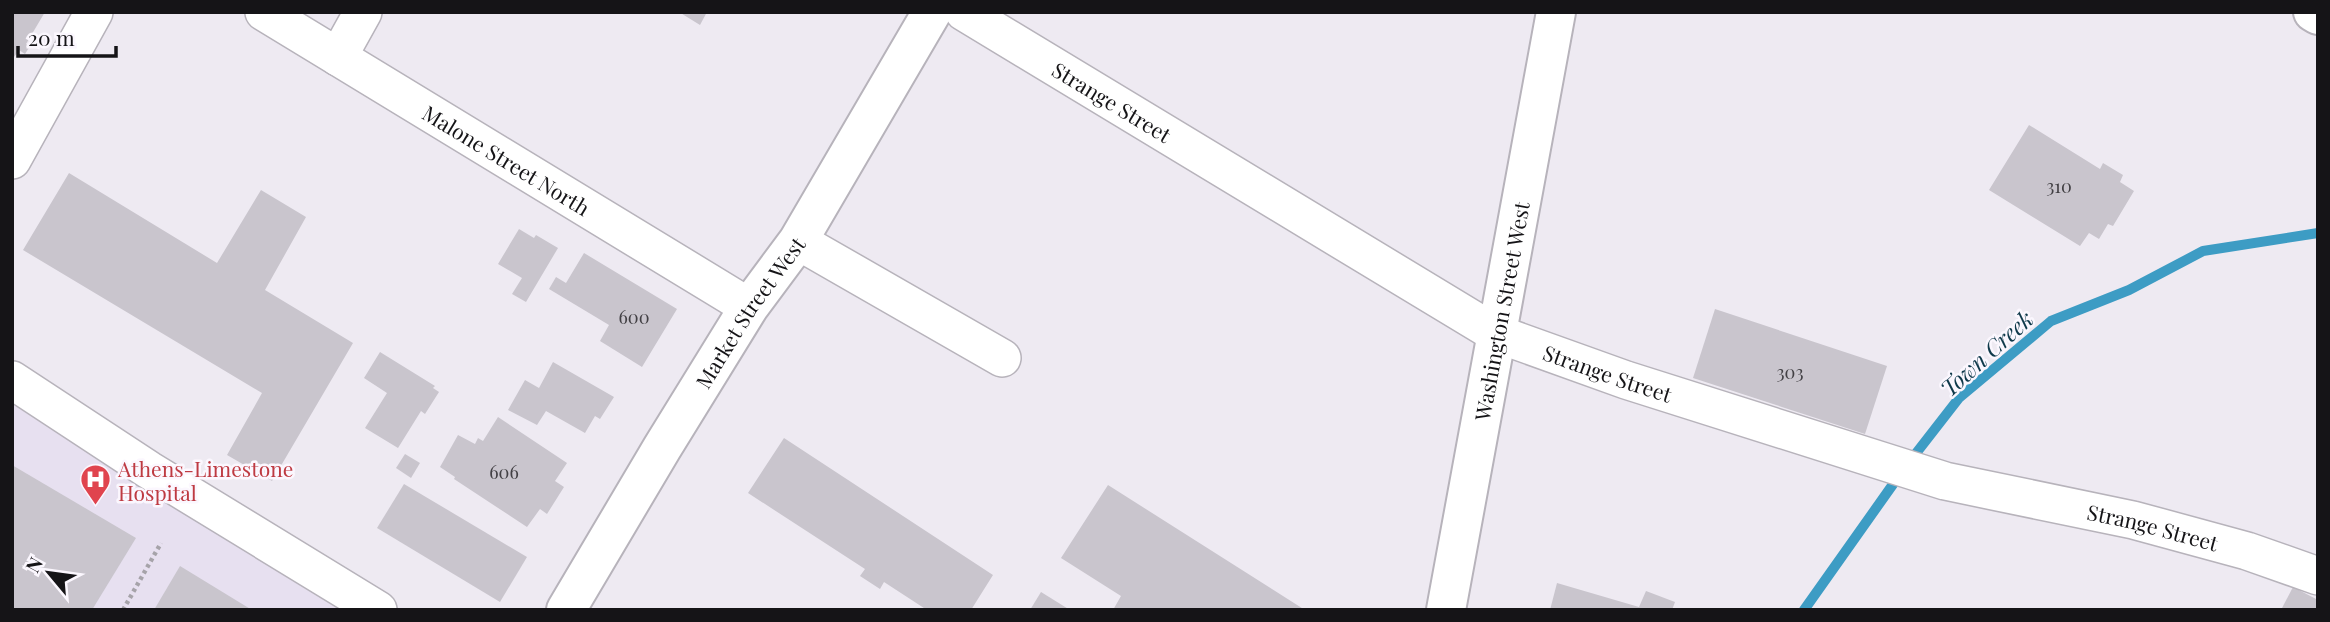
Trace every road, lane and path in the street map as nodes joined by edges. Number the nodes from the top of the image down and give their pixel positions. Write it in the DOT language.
graph roads {
  1 [pos="93,12"];
  2 [pos="264,12"];
  3 [pos="363,12"];
  4 [pos="932,12"];
  5 [pos="964,12"];
  6 [pos="1556,12"];
  7 [pos="338,57"];
  8 [pos="12,160"];
  9 [pos="798,241"];
  10 [pos="749,307"];
  11 [pos="1495,333"];
  12 [pos="1002,358"];
  13 [pos="12,380"];
  14 [pos="161,543"];
  15 [pos="2318,576"];
  16 [pos="122,610"];
  17 [pos="378,610"];
  18 [pos="566,610"];
  19 [pos="1446,610"];
  1 -- 8 [label="street"];
  2 -- 7 [label="street, Malone Street North"];
  3 -- 7 [label="street"];
  4 -- 9 [label="main road, Market Street West"];
  5 -- 11 [label="street, Strange Street"];
  6 -- 11 [label="main road, Washington Street West"];
  7 -- 10 [label="street, Malone Street North"];
  9 -- 10 [label="main road, Market Street West"];
  9 -- 12 [label="street"];
  10 -- 18 [label="main road, Market Street West"];
  11 -- 15 [label="street, Strange Street"];
  11 -- 19 [label="main road, Washington Street West"];
  13 -- 17 [label="street"];
  14 -- 16 [label="path"];
}
